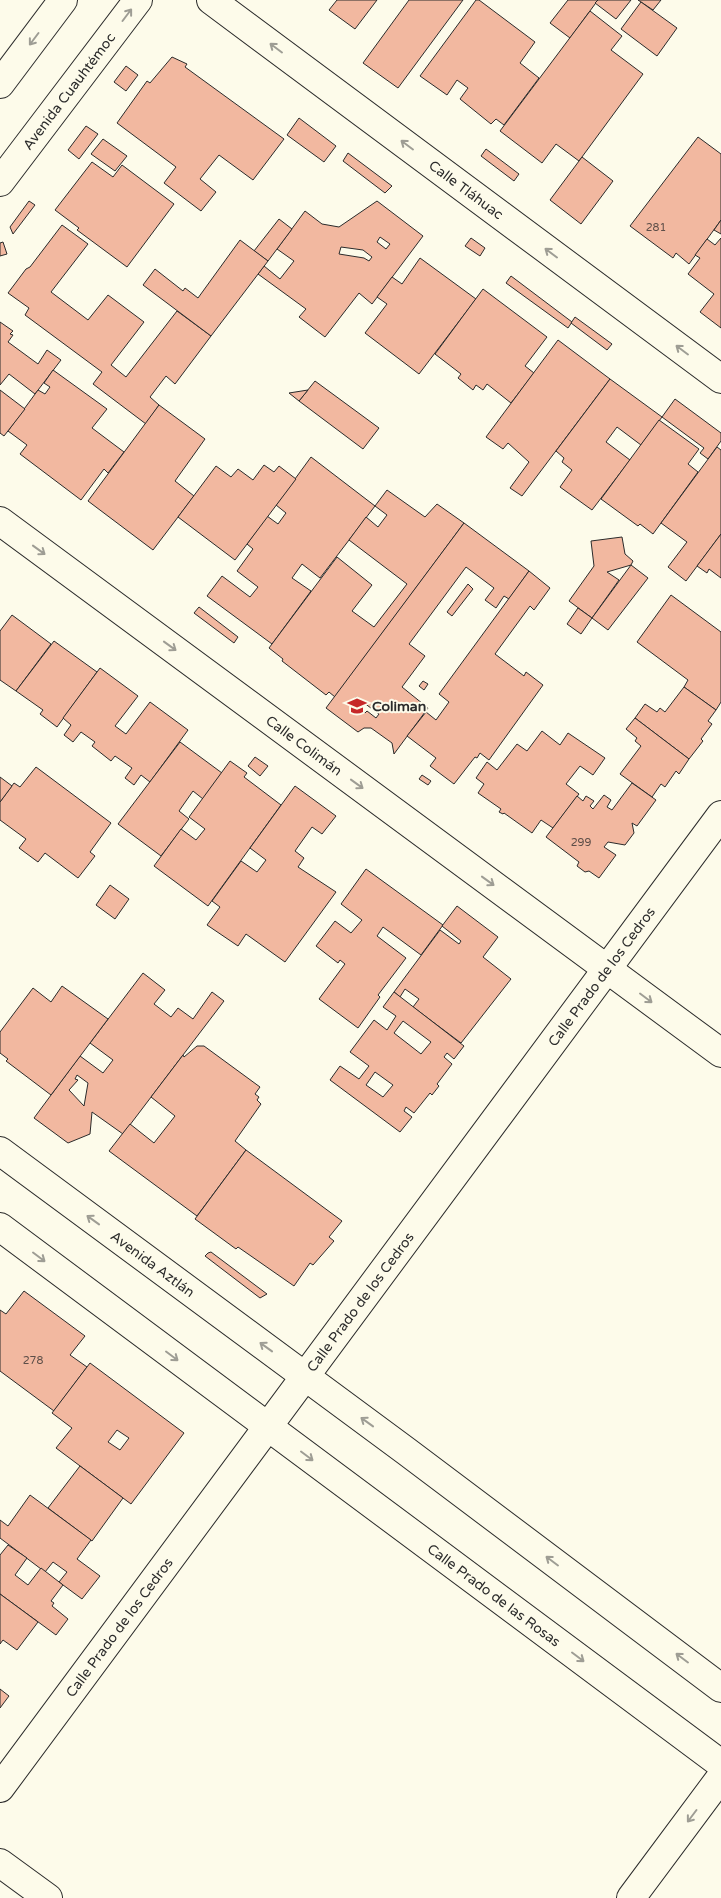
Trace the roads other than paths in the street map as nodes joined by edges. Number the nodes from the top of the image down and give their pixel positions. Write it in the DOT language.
graph roads {
  1 [pos="63,0"];
  2 [pos="138,0"];
  3 [pos="211,0"];
  4 [pos="0,84"];
  5 [pos="0,182"];
  6 [pos="721,378"];
  7 [pos="0,521"];
  8 [pos="721,815"];
  9 [pos="607,969"];
  10 [pos="721,1053"];
  11 [pos="0,1151"];
  12 [pos="0,1228"];
  13 [pos="305,1376"];
  14 [pos="268,1427"];
  15 [pos="721,1688"];
  16 [pos="721,1764"];
  17 [pos="721,1777"];
  18 [pos="0,1788"];
  19 [pos="0,1863"];
  20 [pos="48,1898"];
  21 [pos="631,1898"];
  1 -- 4 [label="street, one-way"];
  5 -- 2 [label="street, Avenida Cuauhtémoc, one-way"];
  6 -- 3 [label="street, Calle Tláhuac, one-way"];
  7 -- 9 [label="street, Calle Colimán, one-way"];
  8 -- 9 [label="street, Calle Prado de los Cedros"];
  9 -- 10 [label="street, Calle Colimán, one-way"];
  9 -- 13 [label="street, Calle Prado de los Cedros"];
  13 -- 11 [label="street, Avenida Aztlán, one-way"];
  12 -- 14 [label="street, one-way"];
  13 -- 14 [label="street, Calle Prado de los Cedros"];
  15 -- 13 [label="street, one-way"];
  14 -- 16 [label="street, Calle Prado de las Rosas, one-way"];
  14 -- 18 [label="street, Calle Prado de los Cedros"];
  17 -- 21 [label="street, one-way"];
  19 -- 20 [label="street"];
}
